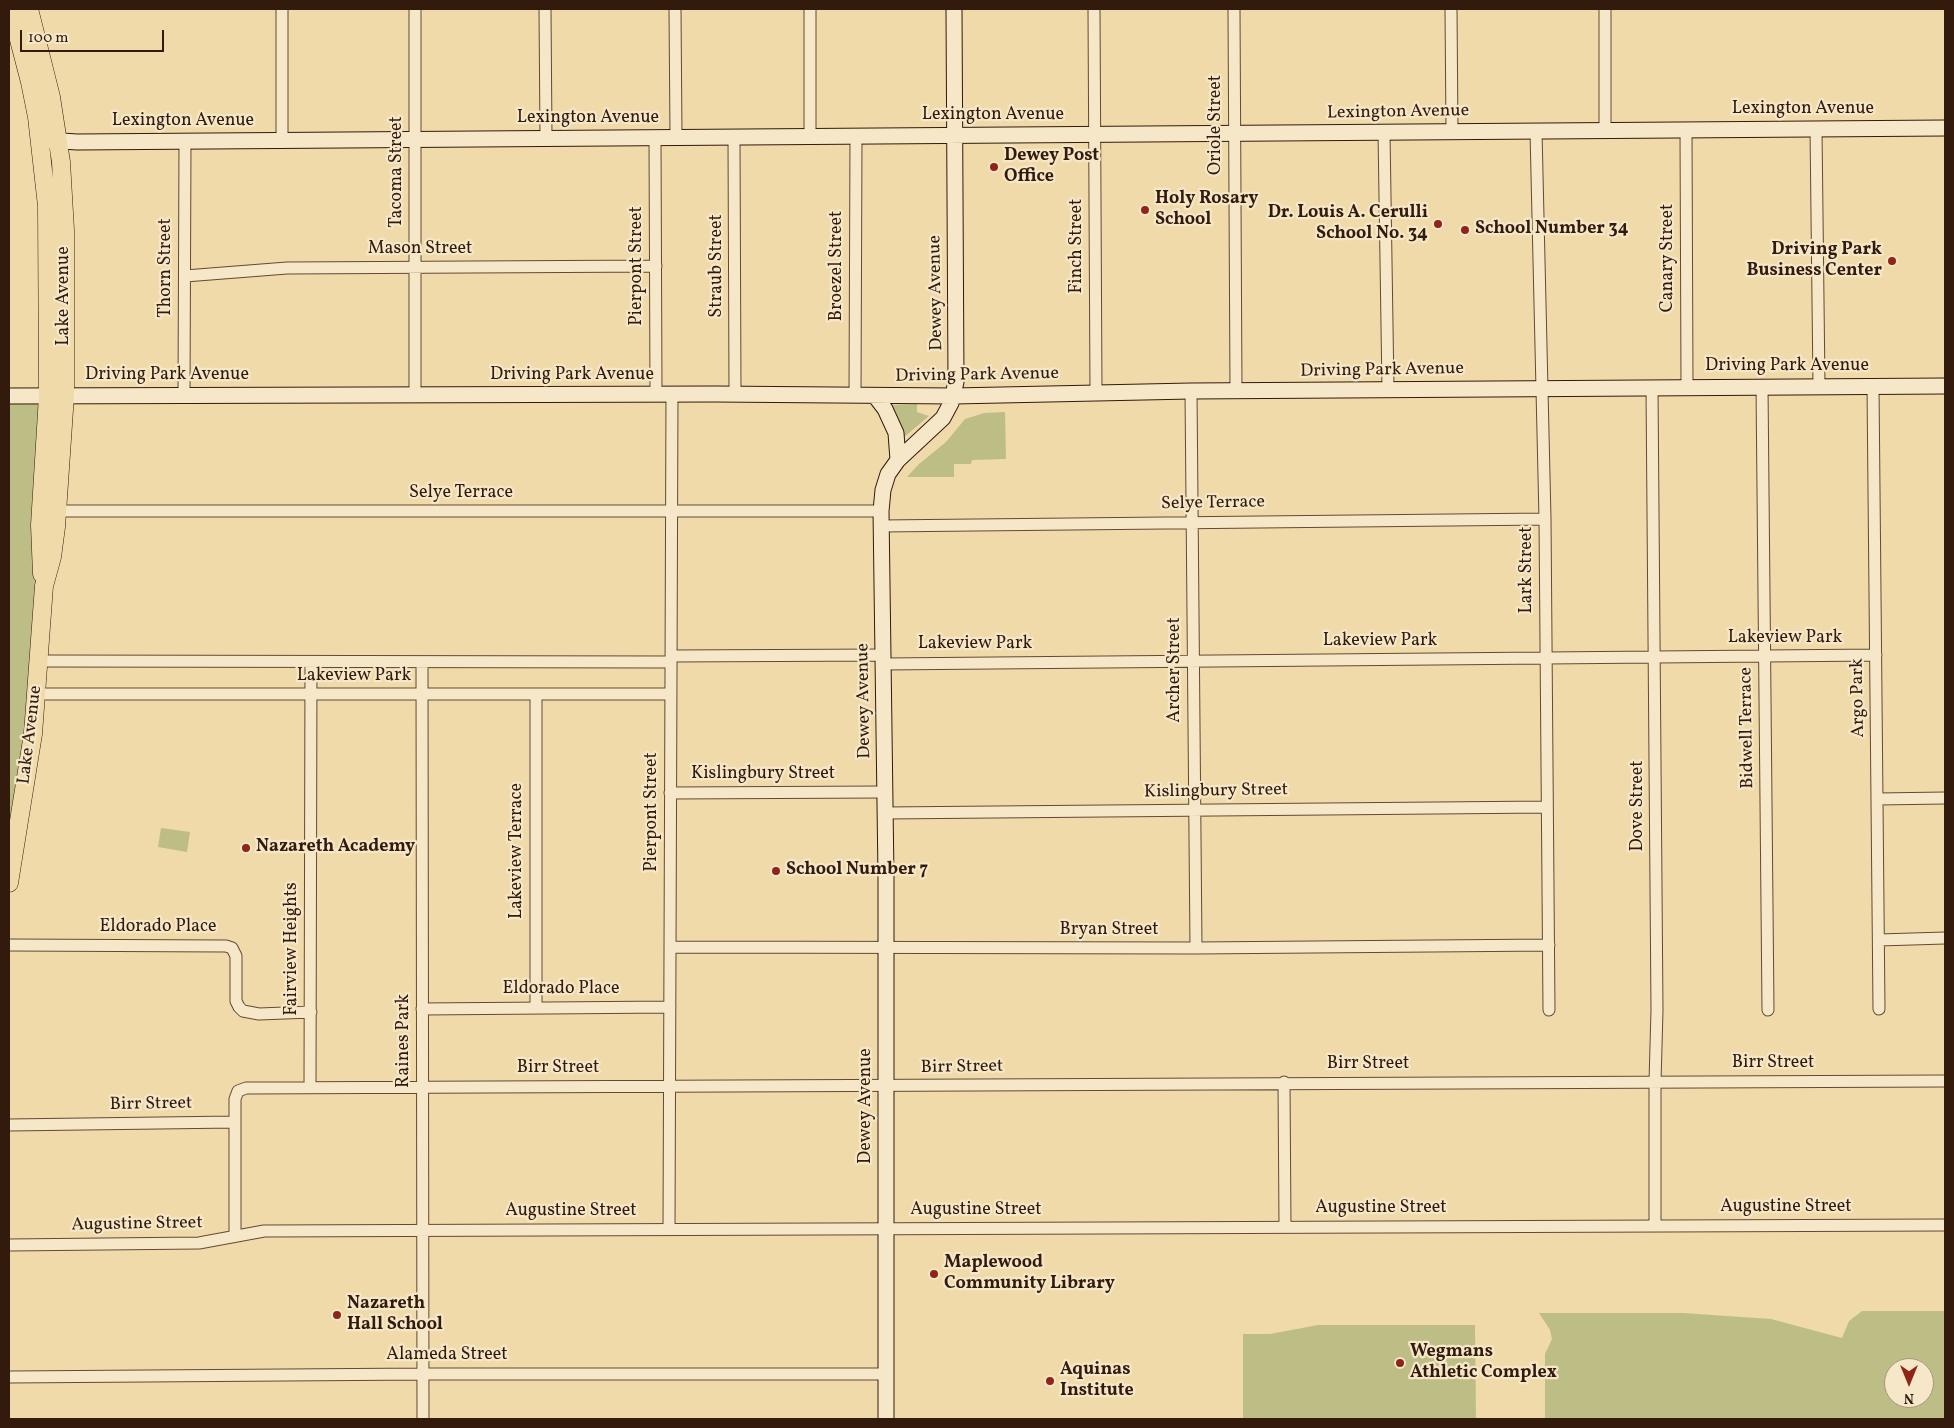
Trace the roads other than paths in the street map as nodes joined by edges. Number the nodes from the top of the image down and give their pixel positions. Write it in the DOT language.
graph roads {
  1 [pos="11,9"];
  2 [pos="29,9"];
  3 [pos="282,9"];
  4 [pos="415,9"];
  5 [pos="545,9"];
  6 [pos="676,9"];
  7 [pos="810,9"];
  8 [pos="954,9"];
  9 [pos="1094,9"];
  10 [pos="1234,9"];
  11 [pos="1451,9"];
  12 [pos="1605,9"];
  13 [pos="1945,128"];
  14 [pos="1816,129"];
  15 [pos="1605,130"];
  16 [pos="1686,130"];
  17 [pos="1452,131"];
  18 [pos="1536,131"];
  19 [pos="1384,132"];
  20 [pos="1094,134"];
  21 [pos="1234,134"];
  22 [pos="955,135"];
  23 [pos="810,136"];
  24 [pos="856,136"];
  25 [pos="655,137"];
  26 [pos="676,137"];
  27 [pos="734,137"];
  28 [pos="546,138"];
  29 [pos="415,139"];
  30 [pos="49,140"];
  31 [pos="282,140"];
  32 [pos="185,141"];
  33 [pos="656,266"];
  34 [pos="415,267"];
  35 [pos="185,276"];
  36 [pos="1687,386"];
  37 [pos="1762,386"];
  38 [pos="1819,386"];
  39 [pos="1873,386"];
  40 [pos="1945,386"];
  41 [pos="1652,387"];
  42 [pos="1542,388"];
  43 [pos="1388,390"];
  44 [pos="1191,391"];
  45 [pos="1236,391"];
  46 [pos="1096,393"];
  47 [pos="664,394"];
  48 [pos="735,394"];
  49 [pos="56,395"];
  50 [pos="184,395"];
  51 [pos="415,395"];
  52 [pos="9,396"];
  53 [pos="855,396"];
  54 [pos="874,396"];
  55 [pos="954,396"];
  56 [pos="898,460"];
  57 [pos="671,510"];
  58 [pos="49,511"];
  59 [pos="881,519"];
  60 [pos="1545,520"];
  61 [pos="1192,522"];
  62 [pos="1876,655"];
  63 [pos="1765,656"];
  64 [pos="1656,657"];
  65 [pos="1546,658"];
  66 [pos="671,659"];
  67 [pos="884,659"];
  68 [pos="38,661"];
  69 [pos="1193,661"];
  70 [pos="312,662"];
  71 [pos="422,662"];
  72 [pos="36,694"];
  73 [pos="312,694"];
  74 [pos="422,694"];
  75 [pos="536,694"];
  76 [pos="671,694"];
  77 [pos="885,792"];
  78 [pos="670,793"];
  79 [pos="1945,798"];
  80 [pos="1878,799"];
  81 [pos="1546,806"];
  82 [pos="1195,810"];
  83 [pos="886,813"];
  84 [pos="9,883"];
  85 [pos="1945,938"];
  86 [pos="1879,940"];
  87 [pos="9,945"];
  88 [pos="1549,945"];
  89 [pos="670,947"];
  90 [pos="1196,948"];
  91 [pos="886,949"];
  92 [pos="670,1007"];
  93 [pos="422,1008"];
  94 [pos="536,1008"];
  95 [pos="1549,1010"];
  96 [pos="1768,1010"];
  97 [pos="1879,1010"];
  98 [pos="311,1012"];
  99 [pos="1945,1080"];
  100 [pos="1284,1082"];
  101 [pos="1655,1082"];
  102 [pos="670,1086"];
  103 [pos="886,1086"];
  104 [pos="310,1087"];
  105 [pos="422,1087"];
  106 [pos="234,1122"];
  107 [pos="9,1125"];
  108 [pos="1945,1225"];
  109 [pos="1655,1226"];
  110 [pos="1285,1227"];
  111 [pos="669,1229"];
  112 [pos="886,1229"];
  113 [pos="423,1230"];
  114 [pos="235,1236"];
  115 [pos="9,1244"];
  116 [pos="423,1374"];
  117 [pos="886,1374"];
  118 [pos="9,1377"];
  119 [pos="423,1419"];
  120 [pos="886,1419"];
  1 -- 30 [label="main road, Lake Avenue"];
  2 -- 30 [label="main road, Lake Avenue"];
  3 -- 31 [label="street"];
  4 -- 29 [label="street, Tacoma Street"];
  5 -- 28 [label="street"];
  6 -- 26 [label="street"];
  7 -- 23 [label="street"];
  8 -- 22 [label="street, Dewey Avenue"];
  9 -- 20 [label="street, Finch Street"];
  10 -- 21 [label="street, Oriole Street"];
  11 -- 17 [label="street"];
  12 -- 15 [label="street"];
  13 -- 14 [label="street, Lexington Avenue"];
  14 -- 16 [label="street, Lexington Avenue"];
  14 -- 38 [label="street"];
  15 -- 16 [label="street, Lexington Avenue"];
  15 -- 18 [label="street, Lexington Avenue"];
  16 -- 36 [label="street, Canary Street"];
  17 -- 18 [label="street, Lexington Avenue"];
  17 -- 19 [label="street, Lexington Avenue"];
  18 -- 42 [label="street, Lark Street"];
  19 -- 21 [label="street, Lexington Avenue"];
  19 -- 43 [label="street"];
  20 -- 21 [label="street, Lexington Avenue"];
  20 -- 22 [label="street, Lexington Avenue"];
  20 -- 46 [label="street, Finch Street"];
  21 -- 45 [label="street, Oriole Street"];
  22 -- 24 [label="street, Lexington Avenue"];
  22 -- 55 [label="street, Dewey Avenue"];
  23 -- 24 [label="street, Lexington Avenue"];
  23 -- 27 [label="street, Lexington Avenue"];
  24 -- 53 [label="street, Broezel Street"];
  25 -- 26 [label="street, Lexington Avenue"];
  25 -- 28 [label="street, Lexington Avenue"];
  25 -- 33 [label="street, Pierpont Street"];
  26 -- 27 [label="street, Lexington Avenue"];
  27 -- 48 [label="street, Straub Street"];
  28 -- 29 [label="street, Lexington Avenue"];
  29 -- 31 [label="street, Lexington Avenue"];
  29 -- 34 [label="street, Tacoma Street"];
  30 -- 32 [label="street, Lexington Avenue"];
  30 -- 49 [label="main road, Lake Avenue"];
  31 -- 32 [label="street, Lexington Avenue"];
  32 -- 35 [label="street, Thorn Street"];
  33 -- 34 [label="street, Mason Street"];
  33 -- 47 [label="street, Pierpont Street"];
  34 -- 35 [label="street, Mason Street"];
  34 -- 51 [label="street, Tacoma Street"];
  35 -- 50 [label="street, Thorn Street"];
  36 -- 37 [label="street, Driving Park Avenue"];
  36 -- 41 [label="street, Driving Park Avenue"];
  37 -- 38 [label="street, Driving Park Avenue"];
  37 -- 63 [label="street, Bidwell Terrace"];
  38 -- 39 [label="street, Driving Park Avenue"];
  39 -- 40 [label="street, Driving Park Avenue"];
  39 -- 62 [label="street, Argo Park"];
  41 -- 42 [label="street, Driving Park Avenue"];
  41 -- 64 [label="street, Dove Street"];
  42 -- 43 [label="street, Driving Park Avenue"];
  42 -- 60 [label="street, Lark Street"];
  43 -- 45 [label="street, Driving Park Avenue"];
  44 -- 45 [label="street, Driving Park Avenue"];
  44 -- 46 [label="street, Driving Park Avenue"];
  44 -- 61 [label="street, Archer Street"];
  46 -- 55 [label="street, Driving Park Avenue"];
  47 -- 48 [label="street, Driving Park Avenue"];
  47 -- 51 [label="street, Driving Park Avenue"];
  47 -- 57 [label="street, Pierpont Street"];
  48 -- 53 [label="street, Driving Park Avenue"];
  49 -- 50 [label="street, Driving Park Avenue"];
  49 -- 52 [label="street, Driving Park Avenue"];
  49 -- 58 [label="main road, Lake Avenue"];
  50 -- 51 [label="street, Driving Park Avenue"];
  53 -- 54 [label="street, Driving Park Avenue"];
  54 -- 55 [label="street, Driving Park Avenue"];
  54 -- 56 [label="street"];
  55 -- 56 [label="street, Dewey Avenue"];
  56 -- 59 [label="street, Dewey Avenue"];
  57 -- 58 [label="street, Selye Terrace"];
  57 -- 59 [label="street, Selye Terrace"];
  57 -- 66 [label="street, Pierpont Street"];
  58 -- 68 [label="main road, Lake Avenue"];
  59 -- 61 [label="street, Selye Terrace"];
  59 -- 67 [label="street, Dewey Avenue"];
  60 -- 61 [label="street, Selye Terrace"];
  60 -- 65 [label="street, Lark Street"];
  61 -- 69 [label="street, Archer Street"];
  62 -- 63 [label="street, Lakeview Park"];
  62 -- 80 [label="street, Argo Park"];
  63 -- 64 [label="street, Lakeview Park"];
  63 -- 96 [label="street, Bidwell Terrace"];
  64 -- 65 [label="street, Lakeview Park"];
  64 -- 101 [label="street, Dove Street"];
  65 -- 69 [label="street, Lakeview Park"];
  65 -- 81 [label="street, Lark Street"];
  66 -- 67 [label="street, Lakeview Park"];
  66 -- 71 [label="street, Lakeview Park"];
  66 -- 76 [label="street, Pierpont Street"];
  67 -- 69 [label="street, Lakeview Park"];
  67 -- 77 [label="street, Dewey Avenue"];
  68 -- 70 [label="street, Lakeview Park"];
  68 -- 72 [label="main road, Lake Avenue"];
  69 -- 82 [label="street, Archer Street"];
  70 -- 71 [label="street, Lakeview Park"];
  70 -- 73 [label="street, Fairview Heights"];
  71 -- 74 [label="street, Raines Park"];
  72 -- 73 [label="street, Lakeview Park"];
  72 -- 84 [label="main road, Lake Avenue"];
  73 -- 74 [label="street, Lakeview Park"];
  73 -- 98 [label="street, Fairview Heights"];
  74 -- 75 [label="street, Lakeview Park"];
  74 -- 93 [label="street, Raines Park"];
  75 -- 76 [label="street, Lakeview Park"];
  75 -- 94 [label="street, Lakeview Terrace"];
  76 -- 78 [label="street, Pierpont Street"];
  77 -- 78 [label="street, Kislingbury Street"];
  77 -- 83 [label="street, Dewey Avenue"];
  78 -- 89 [label="street, Pierpont Street"];
  79 -- 80 [label="street"];
  80 -- 86 [label="street, Argo Park"];
  81 -- 82 [label="street, Kislingbury Street"];
  81 -- 88 [label="street, Lark Street"];
  82 -- 83 [label="street, Kislingbury Street"];
  82 -- 90 [label="street, Archer Street"];
  83 -- 91 [label="street, Dewey Avenue"];
  85 -- 86 [label="street"];
  86 -- 97 [label="street, Argo Park"];
  87 -- 98 [label="street, Eldorado Place"];
  88 -- 90 [label="street, Bryan Street"];
  88 -- 95 [label="street, Lark Street"];
  89 -- 91 [label="street, Bryan Street"];
  89 -- 92 [label="street, Pierpont Street"];
  90 -- 91 [label="street, Bryan Street"];
  91 -- 103 [label="street, Dewey Avenue"];
  92 -- 94 [label="street, Eldorado Place"];
  92 -- 102 [label="street, Pierpont Street"];
  93 -- 94 [label="street, Eldorado Place"];
  93 -- 105 [label="street, Raines Park"];
  98 -- 104 [label="street, Fairview Heights"];
  99 -- 101 [label="street, Birr Street"];
  100 -- 101 [label="street, Birr Street"];
  100 -- 103 [label="street, Birr Street"];
  100 -- 110 [label="street"];
  101 -- 109 [label="street, Dove Street"];
  102 -- 103 [label="street, Birr Street"];
  102 -- 105 [label="street, Birr Street"];
  102 -- 111 [label="street, Pierpont Street"];
  103 -- 112 [label="street, Dewey Avenue"];
  104 -- 105 [label="street, Birr Street"];
  104 -- 106 [label="street, Birr Street"];
  105 -- 113 [label="street, Raines Park"];
  106 -- 107 [label="street, Birr Street"];
  106 -- 114 [label="street"];
  108 -- 109 [label="street, Augustine Street"];
  109 -- 110 [label="street, Augustine Street"];
  110 -- 112 [label="street, Augustine Street"];
  111 -- 112 [label="street, Augustine Street"];
  111 -- 113 [label="street, Augustine Street"];
  112 -- 117 [label="street, Dewey Avenue"];
  113 -- 114 [label="street, Augustine Street"];
  113 -- 116 [label="street, Raines Park"];
  114 -- 115 [label="street, Augustine Street"];
  116 -- 117 [label="street, Alameda Street"];
  116 -- 118 [label="street, Alameda Street"];
  116 -- 119 [label="street, Raines Park"];
  117 -- 120 [label="street, Dewey Avenue"];
}
